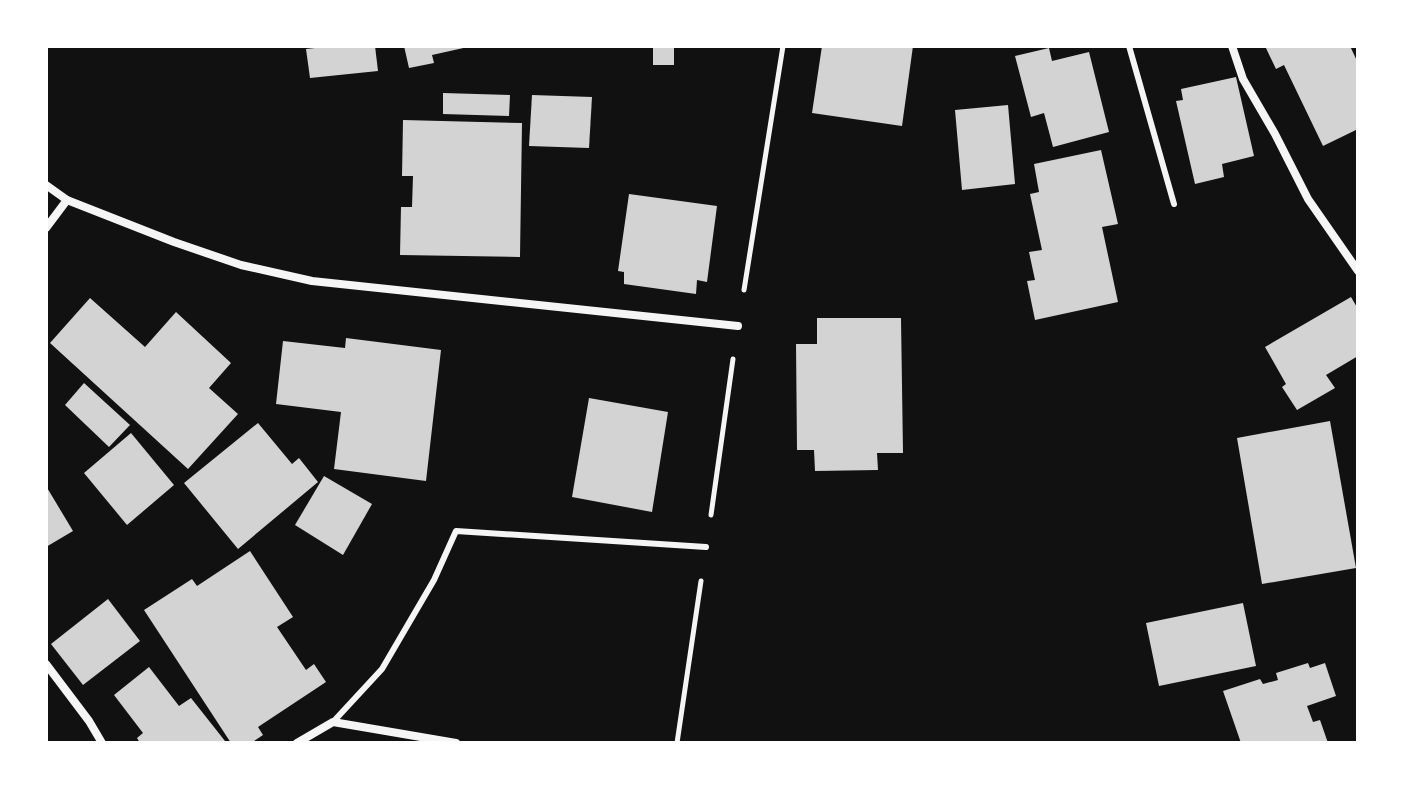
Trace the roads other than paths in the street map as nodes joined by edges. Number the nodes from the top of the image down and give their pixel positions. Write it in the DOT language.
graph roads {
  1 [pos="1129,46"];
  2 [pos="1232,46"];
  3 [pos="46,185"];
  4 [pos="67,200"];
  5 [pos="1174,204"];
  6 [pos="46,228"];
  7 [pos="1358,271"];
  8 [pos="738,326"];
  9 [pos="706,547"];
  10 [pos="46,664"];
  11 [pos="333,722"];
  12 [pos="102,743"];
  13 [pos="297,743"];
  14 [pos="456,743"];
  1 -- 5 [label="lane"];
  2 -- 7 [label="street"];
  3 -- 4 [label="street"];
  4 -- 6 [label="street"];
  4 -- 8 [label="street"];
  9 -- 11 [label="lane"];
  10 -- 12 [label="street"];
  11 -- 13 [label="street"];
  11 -- 14 [label="street"];
}
